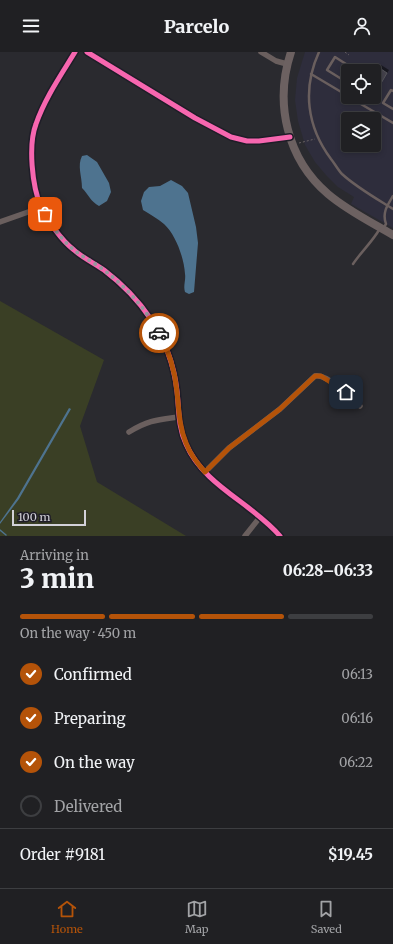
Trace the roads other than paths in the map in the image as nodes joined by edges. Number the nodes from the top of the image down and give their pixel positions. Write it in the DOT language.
graph roads {
  1 [pos="75,52"];
  2 [pos="87,52"];
  3 [pos="261,52"];
  4 [pos="291,52"];
  5 [pos="319,52"];
  6 [pos="287,64"];
  7 [pos="346,64"];
  8 [pos="312,74"];
  9 [pos="341,79"];
  10 [pos="341,91"];
  11 [pos="393,91"];
  12 [pos="362,104"];
  13 [pos="393,109"];
  14 [pos="393,123"];
  15 [pos="291,141"];
  16 [pos="393,196"];
  17 [pos="40,206"];
  18 [pos="388,206"];
  19 [pos="393,209"];
  20 [pos="0,222"];
  21 [pos="382,229"];
  22 [pos="393,235"];
  23 [pos="354,264"];
  24 [pos="360,406"];
  25 [pos="179,417"];
  26 [pos="130,432"];
  27 [pos="205,472"];
  28 [pos="260,517"];
  29 [pos="244,536"];
  30 [pos="280,536"];
  1 -- 17 [label="street"];
  2 -- 15 [label="street"];
  3 -- 6 [label="street"];
  4 -- 6 [label="main road"];
  5 -- 8 [label="lane"];
  6 -- 15 [label="main road"];
  7 -- 9 [label="lane"];
  8 -- 10 [label="lane"];
  8 -- 18 [label="lane"];
  11 -- 13 [label="lane"];
  12 -- 14 [label="lane"];
  15 -- 21 [label="main road"];
  16 -- 18 [label="lane"];
  17 -- 20 [label="street"];
  17 -- 25 [label="street"];
  18 -- 19 [label="lane"];
  18 -- 21 [label="lane"];
  21 -- 22 [label="main road"];
  21 -- 23 [label="lane"];
  24 -- 27 [label="street"];
  25 -- 26 [label="street"];
  25 -- 27 [label="street"];
  27 -- 28 [label="street"];
  28 -- 29 [label="street"];
  28 -- 30 [label="street"];
}
